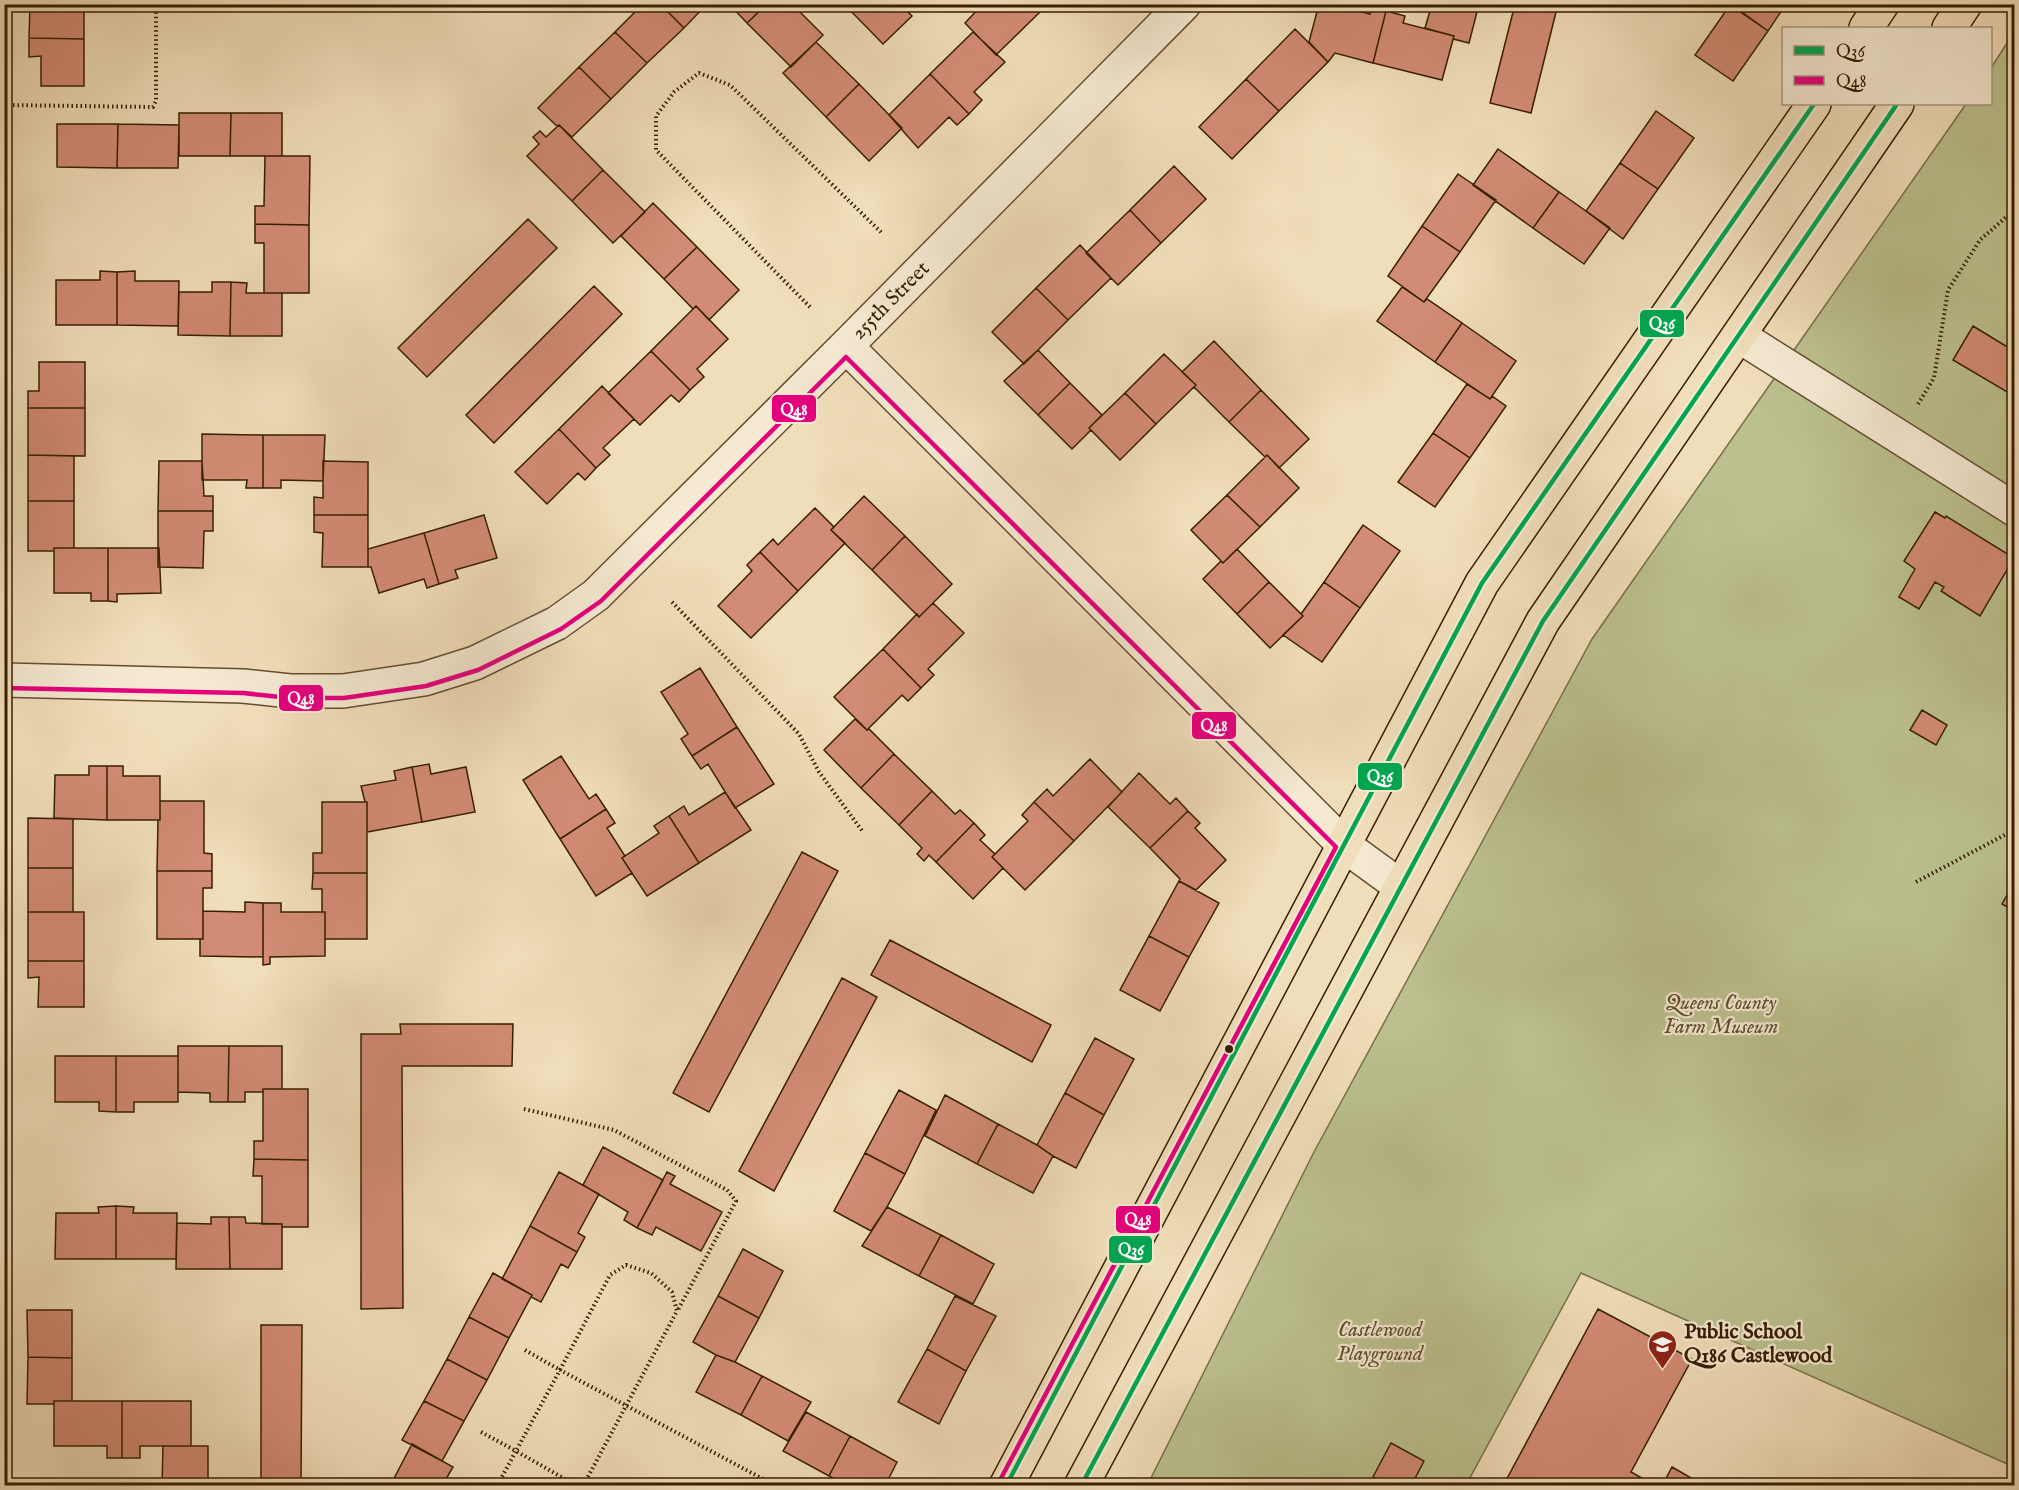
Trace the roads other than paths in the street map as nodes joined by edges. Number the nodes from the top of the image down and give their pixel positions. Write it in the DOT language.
graph roads {
  1 [pos="1184,4"];
  2 [pos="1882,4"];
  3 [pos="1965,4"];
  4 [pos="1867,27"];
  5 [pos="1949,27"];
  6 [pos="1813,105"];
  7 [pos="1896,105"];
  8 [pos="1739,336"];
  9 [pos="846,346"];
  10 [pos="2014,509"];
  11 [pos="4,680"];
  12 [pos="1345,846"];
  13 [pos="1400,885"];
  14 [pos="1012,1484"];
  15 [pos="1081,1485"];
  1 -- 9 [label="street, 255th Street"];
  2 -- 4 [label="main road"];
  3 -- 5 [label="main road"];
  6 -- 12 [label="main road"];
  7 -- 8 [label="main road"];
  8 -- 10 [label="street"];
  8 -- 13 [label="main road"];
  9 -- 11 [label="street, 255th Street"];
  9 -- 12 [label="street"];
  12 -- 13 [label="street"];
  12 -- 14 [label="main road"];
  13 -- 15 [label="main road"];
}
